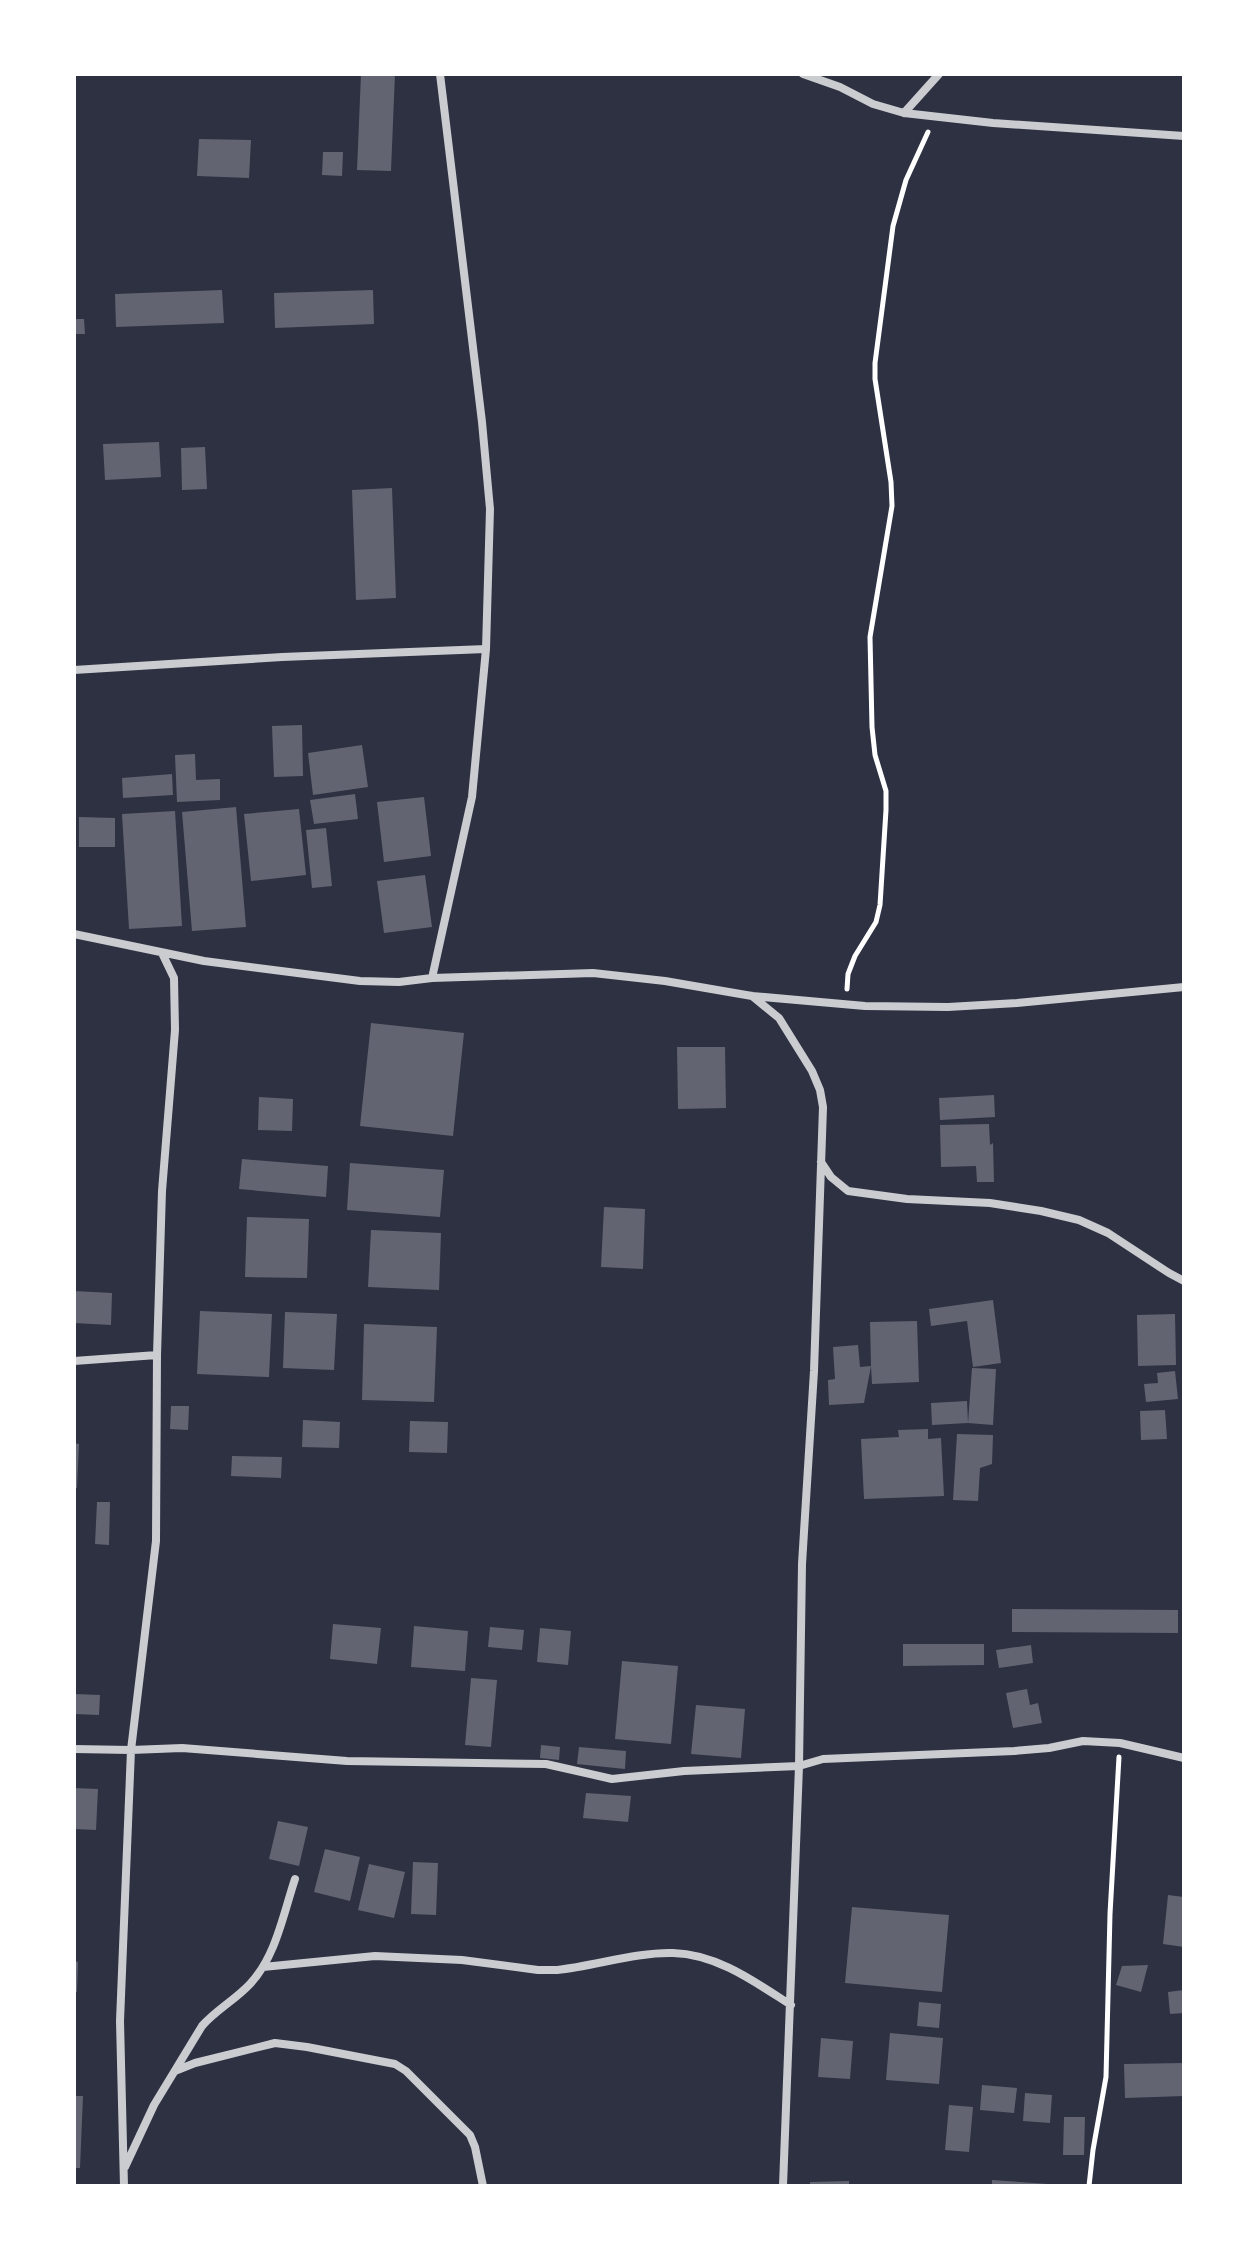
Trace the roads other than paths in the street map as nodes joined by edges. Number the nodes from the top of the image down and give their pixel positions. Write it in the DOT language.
graph roads {
  1 [pos="440,74"];
  2 [pos="803,74"];
  3 [pos="939,74"];
  4 [pos="904,113"];
  5 [pos="1184,136"];
  6 [pos="486,649"];
  7 [pos="74,670"];
  8 [pos="74,934"];
  9 [pos="162,953"];
  10 [pos="432,978"];
  11 [pos="1184,987"];
  12 [pos="752,996"];
  13 [pos="821,1162"];
  14 [pos="1184,1281"];
  15 [pos="157,1355"];
  16 [pos="74,1361"];
  17 [pos="74,1749"];
  18 [pos="131,1750"];
  19 [pos="1184,1758"];
  20 [pos="799,1766"];
  21 [pos="295,1879"];
  22 [pos="263,1967"];
  23 [pos="791,2005"];
  24 [pos="175,2071"];
  25 [pos="124,2171"];
  26 [pos="124,2186"];
  27 [pos="483,2186"];
  28 [pos="783,2186"];
  1 -- 6 [label="street"];
  2 -- 4 [label="street"];
  3 -- 4 [label="street"];
  4 -- 5 [label="street"];
  6 -- 7 [label="street"];
  6 -- 10 [label="street"];
  8 -- 9 [label="street"];
  9 -- 10 [label="street"];
  9 -- 15 [label="street"];
  10 -- 12 [label="street"];
  11 -- 12 [label="street"];
  12 -- 13 [label="street"];
  13 -- 14 [label="street"];
  13 -- 20 [label="street"];
  15 -- 16 [label="street"];
  15 -- 18 [label="street"];
  17 -- 18 [label="street"];
  18 -- 20 [label="street"];
  18 -- 25 [label="street"];
  19 -- 20 [label="street"];
  20 -- 23 [label="street"];
  21 -- 22 [label="street"];
  22 -- 23 [label="street"];
  22 -- 24 [label="street"];
  23 -- 28 [label="street"];
  24 -- 25 [label="street"];
  24 -- 27 [label="street"];
  25 -- 26 [label="street"];
}
